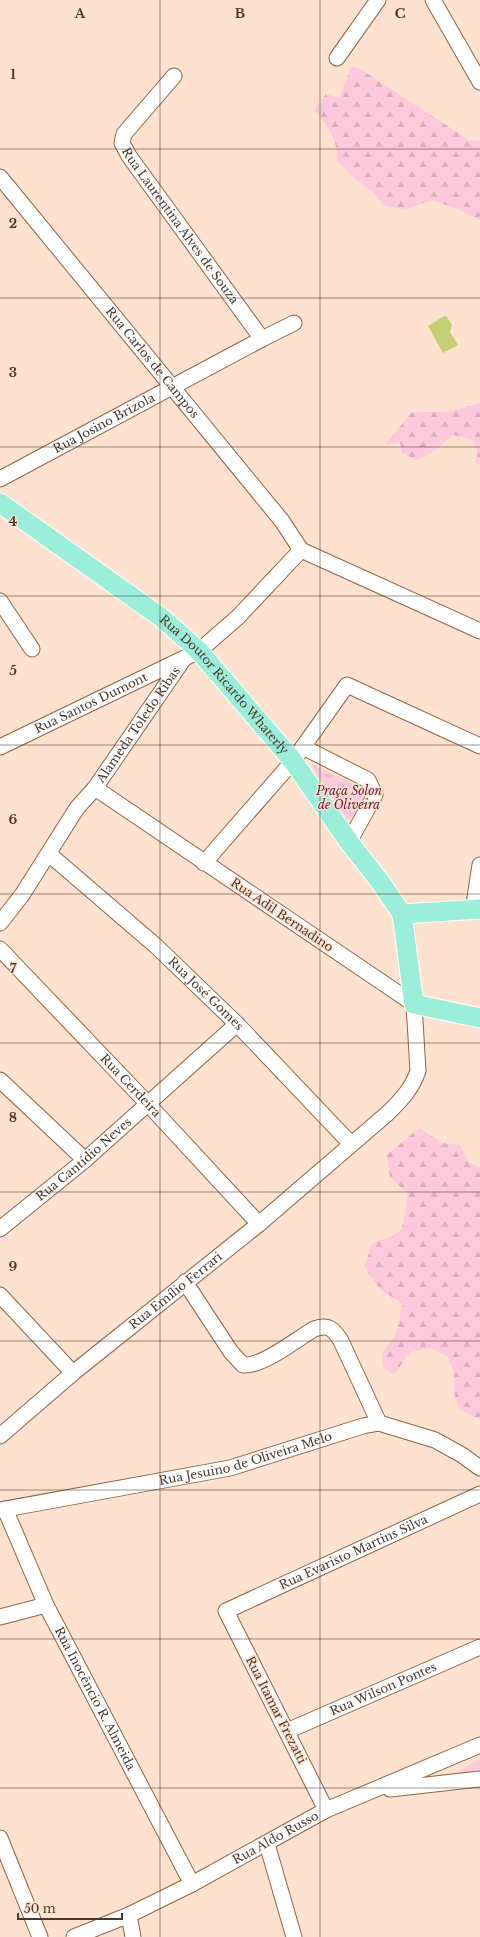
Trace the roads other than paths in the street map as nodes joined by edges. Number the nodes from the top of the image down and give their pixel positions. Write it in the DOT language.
graph roads {
  1 [pos="378,0"];
  2 [pos="434,0"];
  3 [pos="337,58"];
  4 [pos="174,76"];
  5 [pos="480,82"];
  6 [pos="0,177"];
  7 [pos="294,323"];
  8 [pos="262,339"];
  9 [pos="172,387"];
  10 [pos="0,479"];
  11 [pos="0,503"];
  12 [pos="301,550"];
  13 [pos="0,601"];
  14 [pos="480,631"];
  15 [pos="32,649"];
  16 [pos="191,655"];
  17 [pos="480,746"];
  18 [pos="0,748"];
  19 [pos="298,754"];
  20 [pos="95,788"];
  21 [pos="349,842"];
  22 [pos="50,854"];
  23 [pos="204,863"];
  24 [pos="480,865"];
  25 [pos="477,909"];
  26 [pos="402,914"];
  27 [pos="0,923"];
  28 [pos="0,949"];
  29 [pos="414,1004"];
  30 [pos="480,1018"];
  31 [pos="237,1024"];
  32 [pos="0,1080"];
  33 [pos="148,1104"];
  34 [pos="351,1144"];
  35 [pos="84,1160"];
  36 [pos="259,1224"];
  37 [pos="0,1230"];
  38 [pos="185,1282"];
  39 [pos="0,1295"];
  40 [pos="73,1373"];
  41 [pos="379,1423"];
  42 [pos="0,1436"];
  43 [pos="480,1468"];
  44 [pos="480,1494"];
  45 [pos="3,1510"];
  46 [pos="46,1605"];
  47 [pos="226,1610"];
  48 [pos="0,1617"];
  49 [pos="480,1646"];
  50 [pos="287,1731"];
  51 [pos="480,1745"];
  52 [pos="480,1779"];
  53 [pos="375,1790"];
  54 [pos="326,1810"];
  55 [pos="0,1838"];
  56 [pos="267,1844"];
  57 [pos="192,1884"];
  58 [pos="129,1915"];
  59 [pos="40,1937"];
  60 [pos="74,1937"];
  61 [pos="133,1937"];
  62 [pos="294,1937"];
  1 -- 3 [label="street"];
  2 -- 5 [label="street"];
  4 -- 8 [label="street, Rua Laurentina Alves de Souza"];
  6 -- 9 [label="street, Rua Carlos de Campos"];
  7 -- 8 [label="street, Rua Josino Brizola"];
  8 -- 9 [label="street, Rua Josino Brizola"];
  9 -- 10 [label="street, Rua Josino Brizola"];
  9 -- 12 [label="street, Rua Carlos de Campos"];
  11 -- 16 [label="main road, Rua Doutor Ricardo Whaterly"];
  12 -- 14 [label="street"];
  12 -- 16 [label="street, Alameda Toledo Ribas"];
  13 -- 15 [label="street"];
  16 -- 18 [label="street, Rua Santos Dumont"];
  16 -- 19 [label="main road, Rua Doutor Ricardo Whaterly"];
  16 -- 20 [label="street, Alameda Toledo Ribas"];
  17 -- 19 [label="street"];
  19 -- 21 [label="main road, Rua Doutor Ricardo Whaterly"];
  19 -- 21 [label="street"];
  19 -- 23 [label="street"];
  20 -- 22 [label="street, Alameda Toledo Ribas"];
  20 -- 23 [label="street, Rua Adil Bernadino"];
  21 -- 26 [label="main road, Rua Doutor Ricardo Whaterly"];
  22 -- 27 [label="street, Alameda Toledo Ribas"];
  22 -- 31 [label="street, Rua José Gomes"];
  23 -- 29 [label="street, Rua Adil Bernadino"];
  24 -- 25 [label="street"];
  25 -- 26 [label="main road"];
  26 -- 29 [label="main road"];
  28 -- 33 [label="street, Rua Cerdeira"];
  29 -- 30 [label="main road, Rua Adil Bernadino"];
  29 -- 34 [label="street, Rua Emílio Ferrari"];
  31 -- 33 [label="street, Rua Cantídio Neves"];
  31 -- 34 [label="street, Rua José Gomes"];
  32 -- 35 [label="street"];
  33 -- 35 [label="street, Rua Cantídio Neves"];
  33 -- 36 [label="street, Rua Cerdeira"];
  34 -- 36 [label="street, Rua Emílio Ferrari"];
  35 -- 37 [label="street, Rua Cantídio Neves"];
  36 -- 38 [label="street, Rua Emílio Ferrari"];
  38 -- 40 [label="street, Rua Emílio Ferrari"];
  38 -- 41 [label="street"];
  39 -- 40 [label="street"];
  40 -- 42 [label="street, Rua Emílio Ferrari"];
  41 -- 43 [label="street, Rua Jesuino de Oliveira Melo"];
  41 -- 45 [label="street, Rua Jesuino de Oliveira Melo"];
  44 -- 47 [label="street, Rua Evaristo Martins Silva"];
  45 -- 46 [label="street, Rua Inocêncio R. Almeida"];
  46 -- 48 [label="street"];
  46 -- 57 [label="street, Rua Inocêncio R. Almeida"];
  47 -- 50 [label="street, Rua Itamar Frezatti"];
  49 -- 50 [label="street, Rua Wilson Pontes"];
  50 -- 54 [label="street, Rua Itamar Frezatti"];
  51 -- 53 [label="street, Rua Aldo Russo"];
  52 -- 53 [label="street"];
  53 -- 54 [label="street, Rua Aldo Russo"];
  54 -- 56 [label="street, Rua Aldo Russo"];
  55 -- 59 [label="street"];
  56 -- 57 [label="street, Rua Aldo Russo"];
  56 -- 62 [label="street"];
  57 -- 58 [label="street, Rua Aldo Russo"];
  58 -- 60 [label="street, Rua Aldo Russo"];
  58 -- 61 [label="street"];
}
